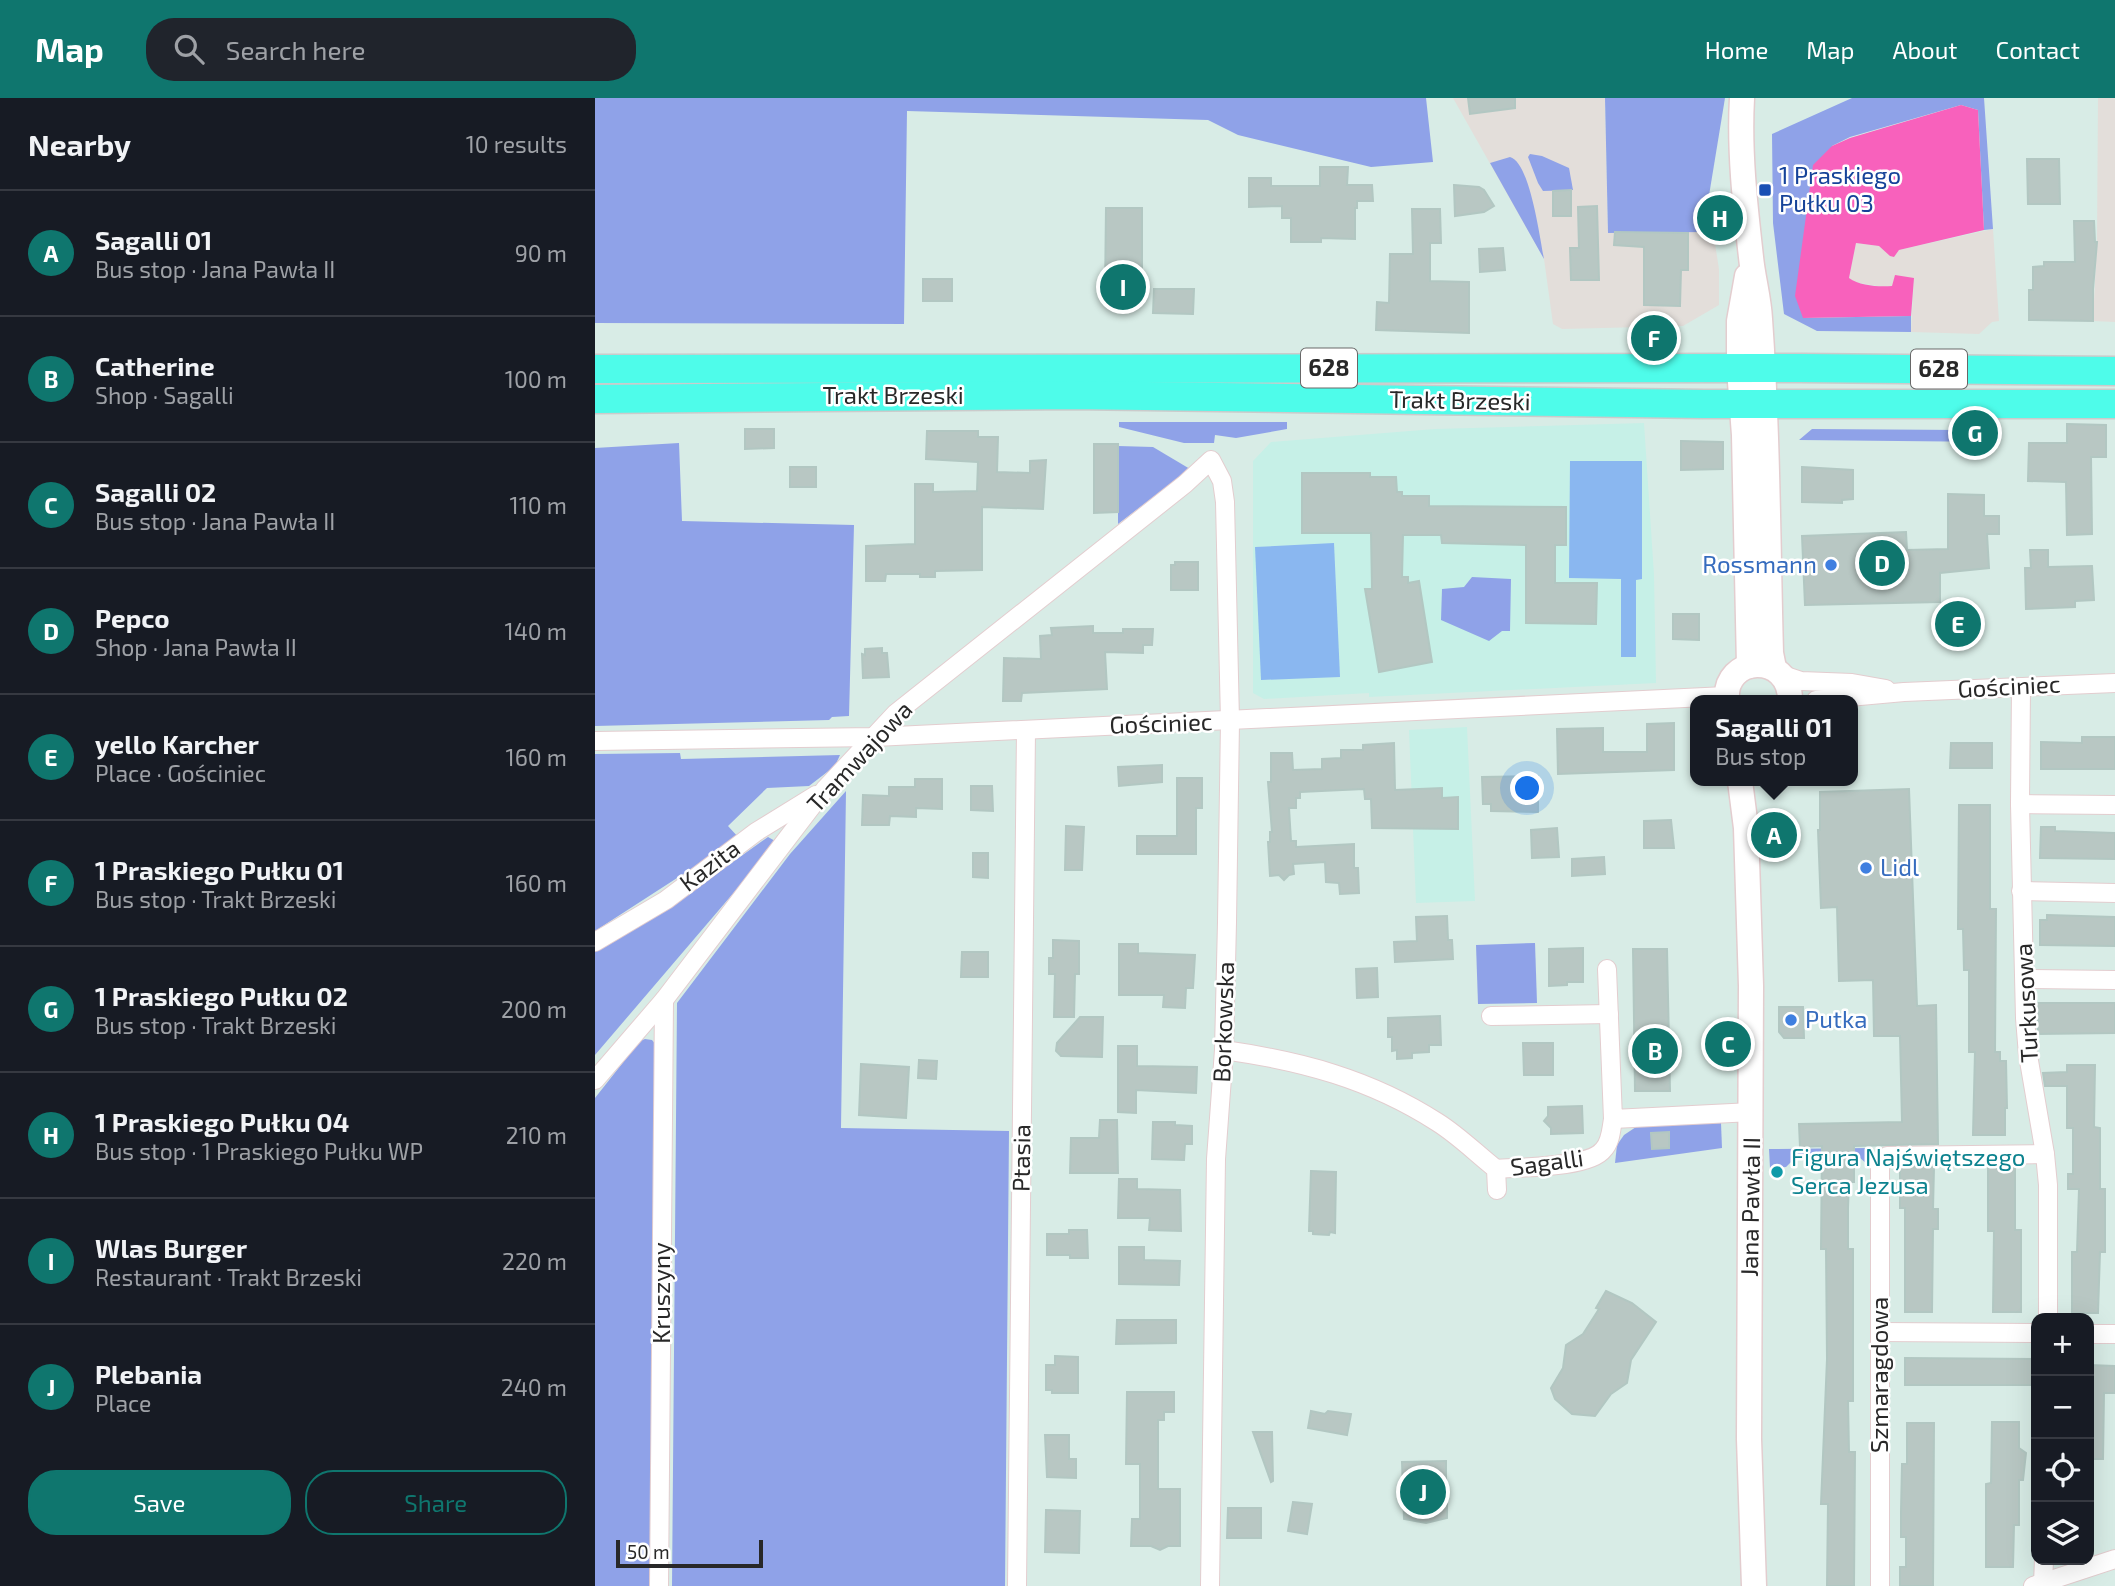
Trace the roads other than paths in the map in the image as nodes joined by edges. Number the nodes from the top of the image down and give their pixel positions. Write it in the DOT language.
graph roads {
  1 [pos="1742,98"];
  2 [pos="595,369"];
  3 [pos="1751,369"];
  4 [pos="2115,370"];
  5 [pos="595,398"];
  6 [pos="1754,404"];
  7 [pos="2115,404"];
  8 [pos="1210,460"];
  9 [pos="1749,666"];
  10 [pos="1778,672"];
  11 [pos="2115,683"];
  12 [pos="2021,687"];
  13 [pos="1904,692"];
  14 [pos="1726,695"];
  15 [pos="1790,695"];
  16 [pos="1858,696"];
  17 [pos="1690,700"];
  18 [pos="1230,721"];
  19 [pos="1026,730"];
  20 [pos="875,737"];
  21 [pos="595,741"];
  22 [pos="1741,786"];
  23 [pos="1755,786"];
  24 [pos="825,789"];
  25 [pos="2019,804"];
  26 [pos="2115,805"];
  27 [pos="1746,828"];
  28 [pos="2021,891"];
  29 [pos="2115,893"];
  30 [pos="595,942"];
  31 [pos="1607,970"];
  32 [pos="2025,979"];
  33 [pos="2115,980"];
  34 [pos="664,1000"];
  35 [pos="1609,1014"];
  36 [pos="1491,1016"];
  37 [pos="1224,1050"];
  38 [pos="595,1080"];
  39 [pos="1752,1112"];
  40 [pos="1613,1119"];
  41 [pos="2045,1154"];
  42 [pos="1496,1169"];
  43 [pos="1497,1190"];
  44 [pos="2048,1313"];
  45 [pos="1880,1332"];
  46 [pos="2031,1333"];
  47 [pos="2094,1334"];
  48 [pos="2115,1334"];
  49 [pos="2115,1559"];
  50 [pos="2042,1565"];
  51 [pos="2038,1584"];
  52 [pos="659,1586"];
  53 [pos="1017,1586"];
  54 [pos="1210,1586"];
  55 [pos="1753,1586"];
  56 [pos="1880,1586"];
  1 -- 3 [label="street"];
  2 -- 3 [label="main road, Trakt Brzeski / 628"];
  3 -- 4 [label="main road, Trakt Brzeski / 628"];
  3 -- 6 [label="street"];
  5 -- 6 [label="main road, Trakt Brzeski / 628"];
  6 -- 7 [label="main road, Trakt Brzeski / 628"];
  6 -- 9 [label="street"];
  6 -- 10 [label="street"];
  8 -- 18 [label="street, Borkowska"];
  8 -- 20 [label="street, Tramwajowa"];
  9 -- 10 [label="street"];
  9 -- 14 [label="street"];
  10 -- 13 [label="street, Gościniec"];
  10 -- 15 [label="street"];
  11 -- 12 [label="street, Gościniec"];
  12 -- 13 [label="street, Gościniec"];
  12 -- 25 [label="street, Turkusowa"];
  13 -- 16 [label="street, Gościniec"];
  17 -- 18 [label="street, Gościniec"];
  18 -- 19 [label="street, Gościniec"];
  18 -- 37 [label="street, Borkowska"];
  19 -- 20 [label="street, Gościniec"];
  19 -- 53 [label="street, Ptasia"];
  20 -- 21 [label="street, Gościniec"];
  20 -- 24 [label="street, Tramwajowa"];
  22 -- 27 [label="street, Jana Pawła II"];
  23 -- 27 [label="street, Jana Pawła II"];
  24 -- 30 [label="street, Kazita"];
  24 -- 34 [label="street, Tramwajowa"];
  25 -- 26 [label="street"];
  25 -- 28 [label="street, Turkusowa"];
  27 -- 39 [label="street, Jana Pawła II"];
  28 -- 29 [label="street"];
  28 -- 32 [label="street, Turkusowa"];
  31 -- 35 [label="street, Sagalli"];
  32 -- 33 [label="street"];
  32 -- 41 [label="street, Turkusowa"];
  34 -- 38 [label="street, Tramwajowa"];
  34 -- 52 [label="street, Kruszyny"];
  35 -- 36 [label="street"];
  35 -- 40 [label="street, Sagalli"];
  37 -- 42 [label="street"];
  37 -- 54 [label="street, Borkowska"];
  39 -- 40 [label="street"];
  39 -- 55 [label="street, Jana Pawła II"];
  40 -- 42 [label="street, Sagalli"];
  41 -- 44 [label="street, Turkusowa"];
  41 -- 45 [label="street, Szmaragdowa"];
  42 -- 43 [label="street"];
  45 -- 46 [label="street"];
  45 -- 56 [label="street, Szmaragdowa"];
  47 -- 48 [label="street"];
  49 -- 51 [label="street"];
  50 -- 51 [label="street"];
}
